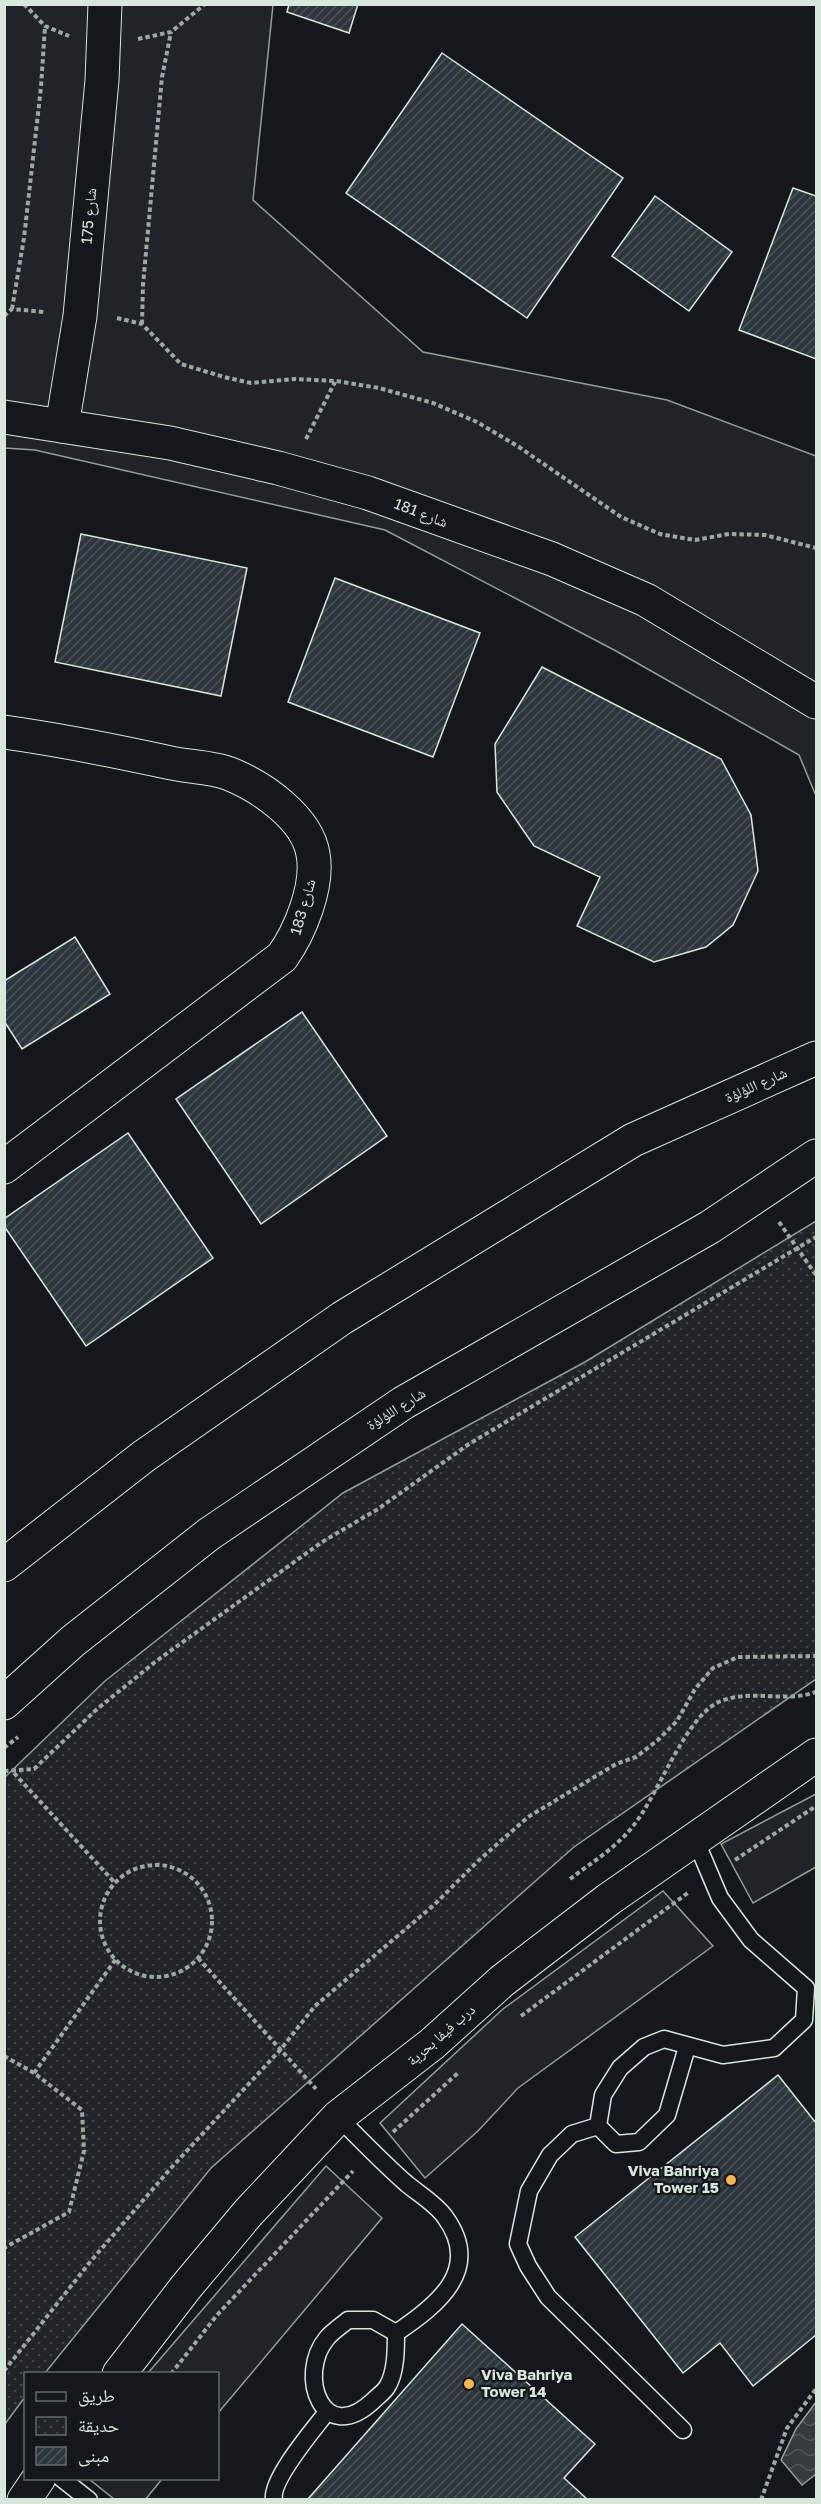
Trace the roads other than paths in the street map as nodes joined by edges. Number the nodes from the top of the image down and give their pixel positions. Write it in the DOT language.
graph roads {
  1 [pos="105,4"];
  2 [pos="4,417"];
  3 [pos="62,426"];
  4 [pos="813,698"];
  5 [pos="4,732"];
  6 [pos="816,1058"];
  7 [pos="816,1156"];
  8 [pos="4,1167"];
  9 [pos="4,1565"];
  10 [pos="4,1703"];
  11 [pos="816,1755"];
  12 [pos="695,1839"];
  13 [pos="687,2047"];
  14 [pos="338,2117"];
  15 [pos="598,2126"];
  16 [pos="396,2333"];
  17 [pos="120,2372"];
  18 [pos="327,2412"];
  19 [pos="683,2430"];
  20 [pos="38,2480"];
  21 [pos="64,2480"];
  22 [pos="24,2499"];
  23 [pos="89,2499"];
  24 [pos="274,2499"];
  1 -- 3 [label="street, شارع 175"];
  2 -- 3 [label="street, شارع 181"];
  3 -- 4 [label="street, شارع 181"];
  5 -- 8 [label="street, شارع 183"];
  6 -- 9 [label="street, شارع اللؤلؤة"];
  7 -- 10 [label="street, شارع اللؤلؤة"];
  11 -- 12 [label="street, درب فيفا بحرية"];
  12 -- 13 [label="lane"];
  12 -- 14 [label="street, درب فيفا بحرية"];
  13 -- 15 [label="lane"];
  13 -- 15 [label="lane"];
  14 -- 16 [label="lane"];
  14 -- 17 [label="street, درب فيفا بحرية"];
  15 -- 19 [label="lane"];
  16 -- 18 [label="lane"];
  16 -- 18 [label="lane"];
  18 -- 24 [label="lane"];
  20 -- 22 [label="street"];
  21 -- 23 [label="lane"];
}
